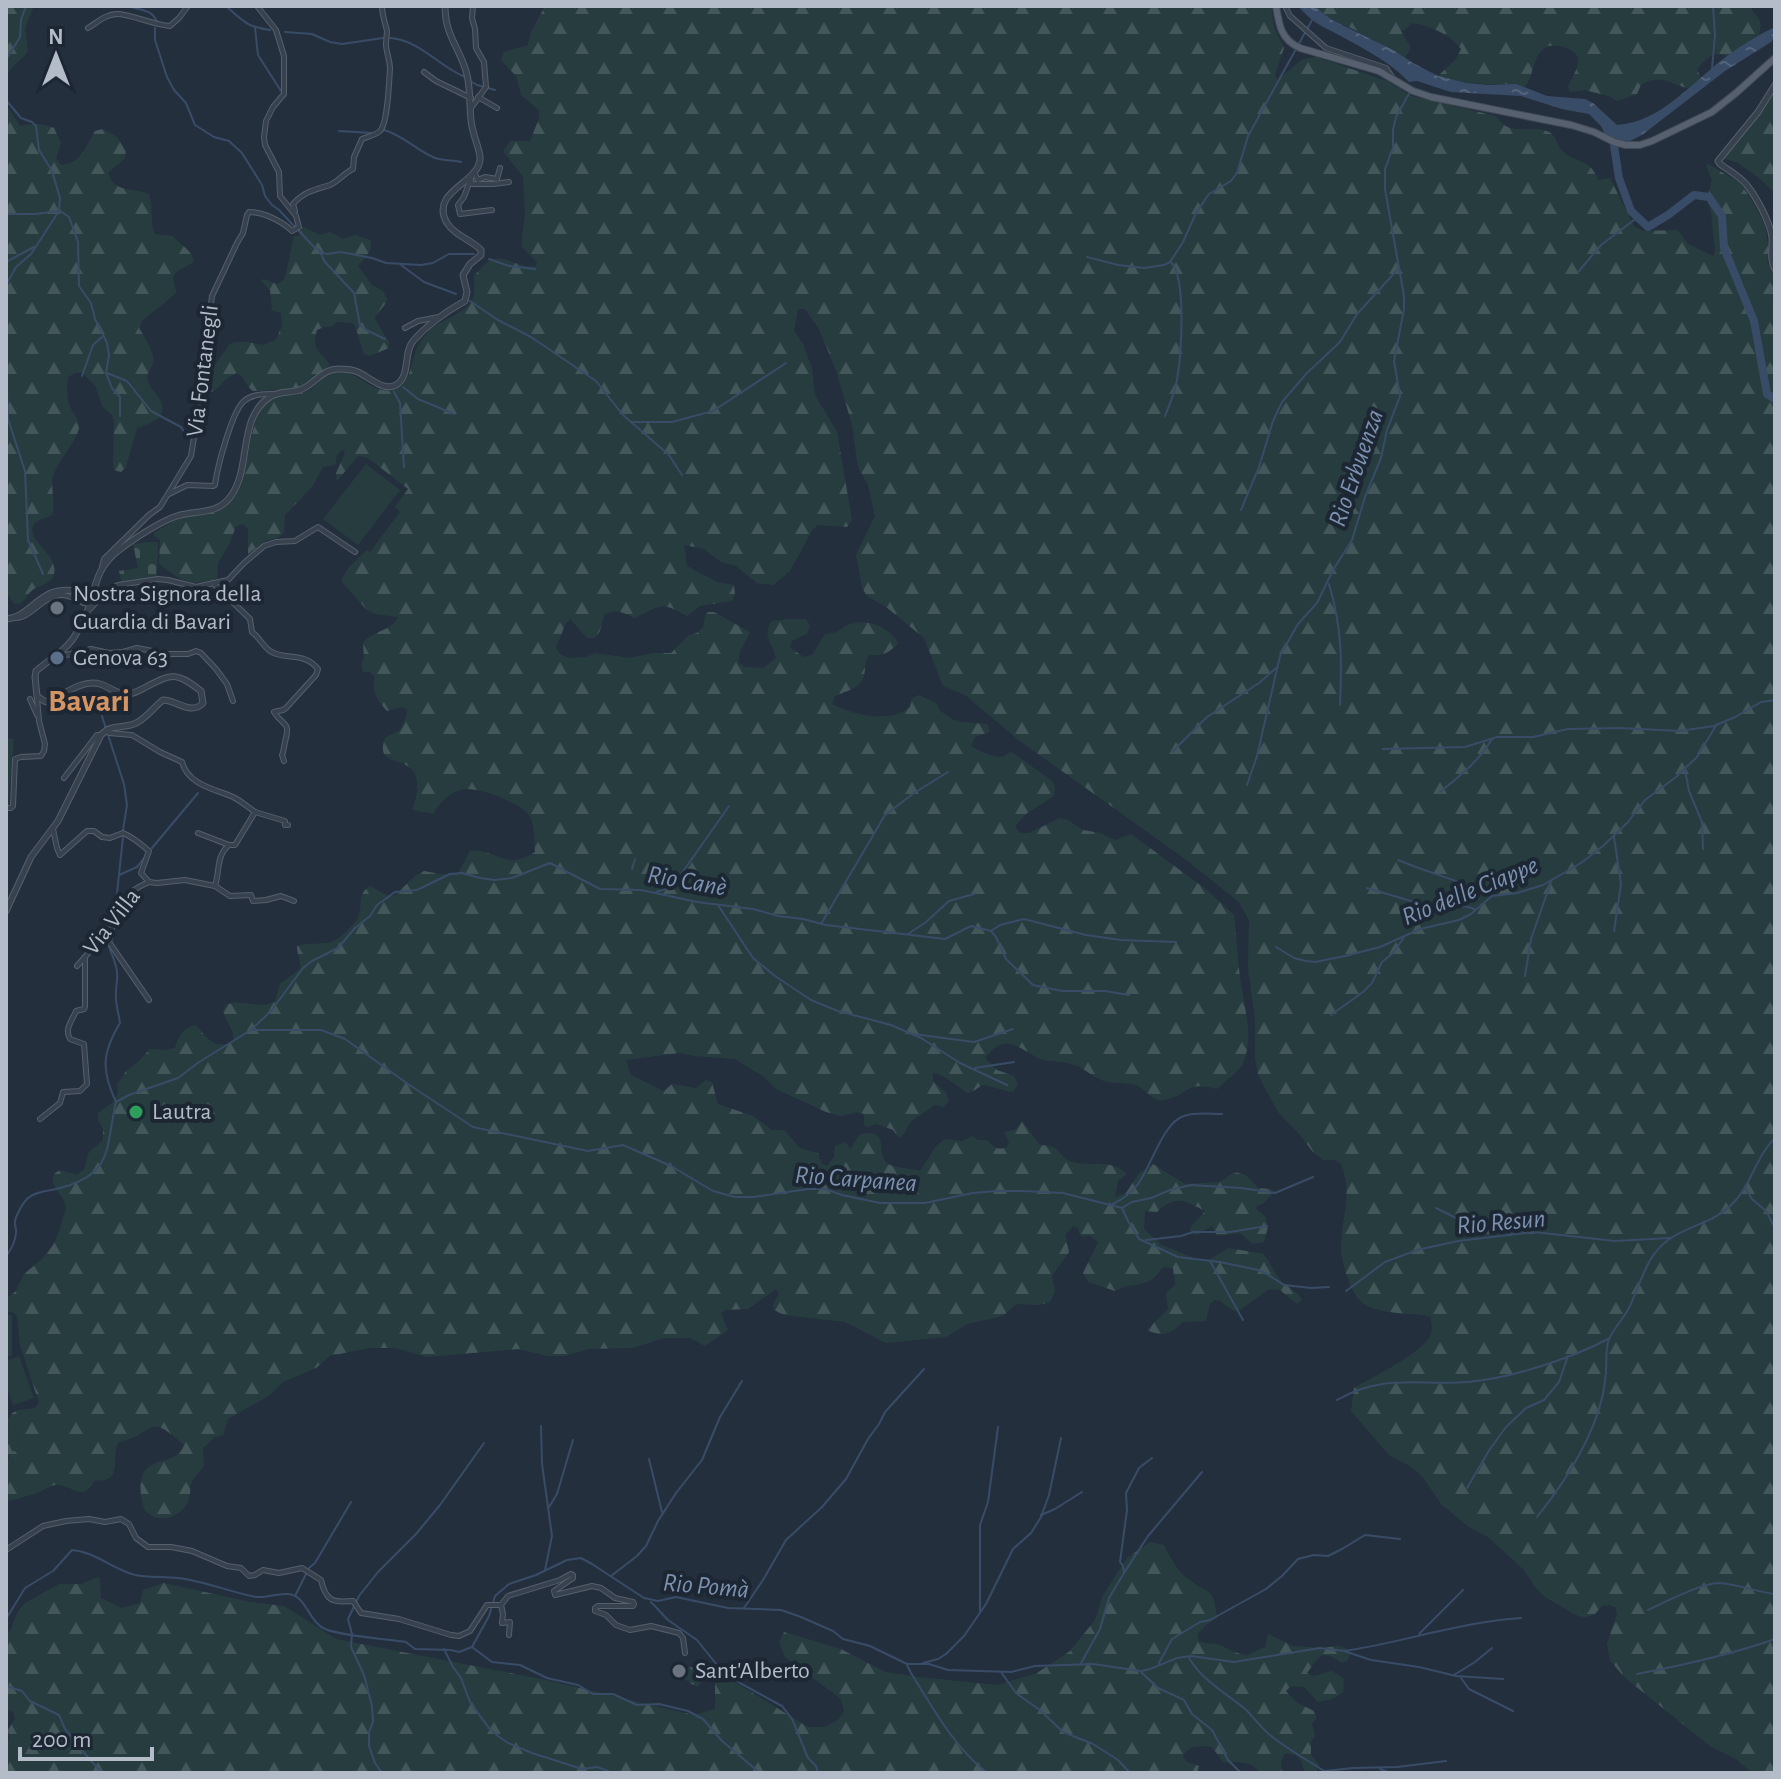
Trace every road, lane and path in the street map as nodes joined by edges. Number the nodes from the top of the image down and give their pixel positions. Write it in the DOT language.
graph roads {
  1 [pos="188,6"];
  2 [pos="257,6"];
  3 [pos="382,6"];
  4 [pos="445,6"];
  5 [pos="473,6"];
  6 [pos="1276,6"];
  7 [pos="1285,6"];
  8 [pos="88,28"];
  9 [pos="1775,58"];
  10 [pos="424,72"];
  11 [pos="1392,77"];
  12 [pos="1775,85"];
  13 [pos="478,97"];
  14 [pos="471,98"];
  15 [pos="471,108"];
  16 [pos="497,108"];
  17 [pos="500,168"];
  18 [pos="472,176"];
  19 [pos="509,182"];
  20 [pos="492,210"];
  21 [pos="296,216"];
  22 [pos="1775,269"];
  23 [pos="441,317"];
  24 [pos="405,328"];
  25 [pos="274,394"];
  26 [pos="169,494"];
  27 [pos="355,552"];
  28 [pos="102,567"];
  29 [pos="213,583"];
  30 [pos="91,592"];
  31 [pos="90,604"];
  32 [pos="87,611"];
  33 [pos="16,618"];
  34 [pos="6,619"];
  35 [pos="52,658"];
  36 [pos="34,697"];
  37 [pos="233,701"];
  38 [pos="107,729"];
  39 [pos="101,735"];
  40 [pos="284,761"];
  41 [pos="64,778"];
  42 [pos="6,808"];
  43 [pos="255,812"];
  44 [pos="288,825"];
  45 [pos="54,826"];
  46 [pos="198,833"];
  47 [pos="229,845"];
  48 [pos="149,882"];
  49 [pos="215,886"];
  50 [pos="294,901"];
  51 [pos="6,911"];
  52 [pos="109,924"];
  53 [pos="85,957"];
  54 [pos="77,966"];
  55 [pos="149,1000"];
  56 [pos="40,1119"];
  57 [pos="6,1550"];
  58 [pos="499,1605"];
  59 [pos="509,1635"];
  60 [pos="685,1653"];
  1 -- 8 [label="street"];
  2 -- 21 [label="street"];
  3 -- 21 [label="street"];
  4 -- 14 [label="street"];
  5 -- 13 [label="street"];
  6 -- 11 [label="main road"];
  7 -- 11 [label="street"];
  9 -- 11 [label="main road"];
  10 -- 14 [label="street"];
  12 -- 22 [label="street"];
  13 -- 15 [label="street"];
  13 -- 16 [label="street"];
  14 -- 15 [label="street"];
  15 -- 18 [label="street"];
  17 -- 18 [label="street"];
  18 -- 19 [label="street"];
  18 -- 20 [label="street"];
  18 -- 23 [label="street"];
  21 -- 26 [label="street, Via Fontanegli"];
  23 -- 24 [label="street"];
  23 -- 25 [label="street"];
  25 -- 26 [label="street"];
  25 -- 28 [label="street"];
  26 -- 28 [label="street, Via Fontanegli"];
  27 -- 29 [label="street"];
  28 -- 30 [label="street"];
  29 -- 32 [label="street"];
  29 -- 40 [label="street"];
  30 -- 31 [label="street"];
  30 -- 33 [label="street"];
  31 -- 32 [label="street"];
  31 -- 33 [label="street"];
  32 -- 35 [label="street"];
  33 -- 34 [label="street"];
  35 -- 36 [label="street"];
  35 -- 37 [label="street"];
  36 -- 38 [label="street"];
  36 -- 42 [label="street"];
  38 -- 39 [label="street"];
  38 -- 43 [label="street"];
  39 -- 41 [label="street"];
  39 -- 45 [label="street"];
  43 -- 44 [label="street"];
  43 -- 47 [label="street"];
  45 -- 48 [label="street"];
  45 -- 51 [label="street"];
  46 -- 47 [label="street"];
  47 -- 49 [label="street"];
  48 -- 49 [label="street"];
  48 -- 52 [label="street, Via Villa"];
  49 -- 50 [label="street"];
  52 -- 53 [label="street, Via Villa"];
  52 -- 55 [label="street"];
  53 -- 54 [label="street, Via Villa"];
  53 -- 56 [label="street"];
  57 -- 58 [label="street"];
  58 -- 59 [label="street"];
  58 -- 60 [label="street"];
}
